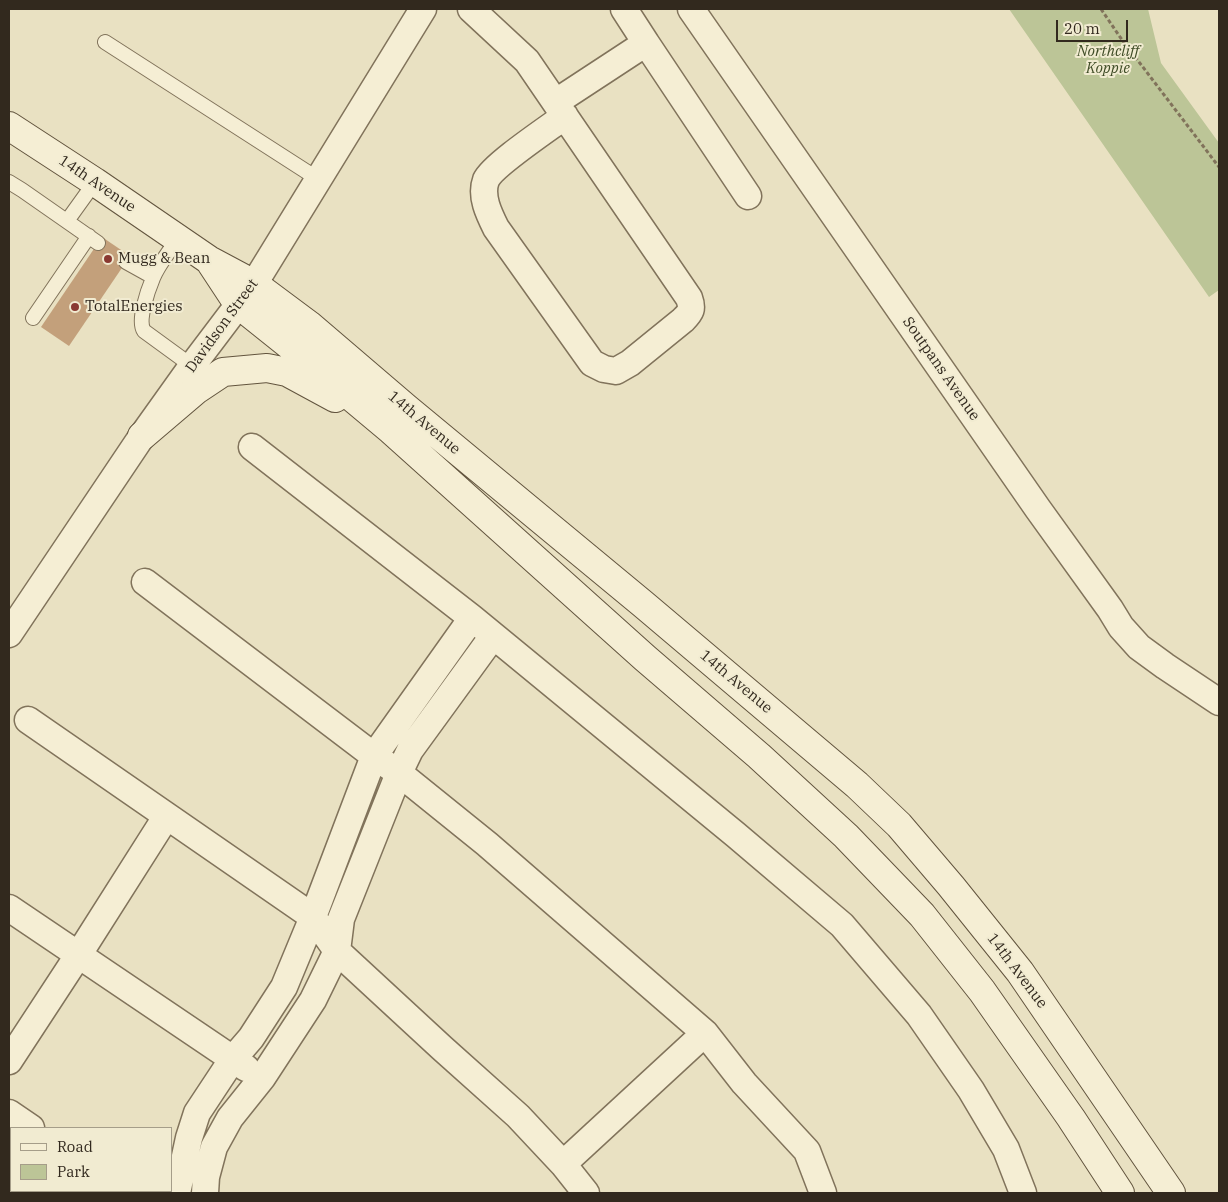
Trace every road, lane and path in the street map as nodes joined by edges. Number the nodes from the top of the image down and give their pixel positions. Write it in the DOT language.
graph roads {
  1 [pos="423,9"];
  2 [pos="470,9"];
  3 [pos="624,9"];
  4 [pos="692,9"];
  5 [pos="1101,9"];
  6 [pos="104,42"];
  7 [pos="646,43"];
  8 [pos="560,109"];
  9 [pos="9,127"];
  10 [pos="1219,167"];
  11 [pos="318,179"];
  12 [pos="9,182"];
  13 [pos="95,182"];
  14 [pos="748,196"];
  15 [pos="68,221"];
  16 [pos="178,238"];
  17 [pos="126,262"];
  18 [pos="153,277"];
  19 [pos="246,294"];
  20 [pos="33,318"];
  21 [pos="192,366"];
  22 [pos="391,430"];
  23 [pos="142,436"];
  24 [pos="252,447"];
  25 [pos="146,582"];
  26 [pos="472,618"];
  27 [pos="9,634"];
  28 [pos="494,636"];
  29 [pos="1219,702"];
  30 [pos="28,720"];
  31 [pos="374,756"];
  32 [pos="399,773"];
  33 [pos="166,817"];
  34 [pos="9,908"];
  35 [pos="312,917"];
  36 [pos="337,952"];
  37 [pos="79,954"];
  38 [pos="705,1033"];
  39 [pos="232,1060"];
  40 [pos="9,1061"];
  41 [pos="262,1078"];
  42 [pos="9,1113"];
  43 [pos="29,1127"];
  44 [pos="563,1164"];
  45 [pos="176,1193"];
  46 [pos="205,1193"];
  47 [pos="586,1193"];
  48 [pos="823,1193"];
  49 [pos="1023,1193"];
  50 [pos="1120,1193"];
  51 [pos="1171,1193"];
  1 -- 11 [label="street, Davidson Street"];
  2 -- 8 [label="street"];
  3 -- 7 [label="street"];
  4 -- 29 [label="street, Soutpans Avenue"];
  5 -- 10 [label="path"];
  6 -- 11 [label="lane"];
  7 -- 8 [label="street"];
  7 -- 14 [label="street"];
  8 -- 8 [label="street"];
  9 -- 13 [label="main road, 14th Avenue"];
  11 -- 19 [label="street, Davidson Street"];
  12 -- 15 [label="lane"];
  13 -- 15 [label="lane"];
  13 -- 16 [label="main road, 14th Avenue"];
  15 -- 20 [label="lane"];
  16 -- 18 [label="lane"];
  16 -- 19 [label="main road, 14th Avenue"];
  17 -- 18 [label="lane"];
  18 -- 21 [label="lane"];
  19 -- 21 [label="street, Davidson Street"];
  19 -- 22 [label="main road, 14th Avenue"];
  19 -- 51 [label="main road, 14th Avenue"];
  21 -- 23 [label="street, Davidson Street"];
  22 -- 23 [label="main road"];
  22 -- 50 [label="main road, 14th Avenue"];
  23 -- 27 [label="street, Davidson Street"];
  24 -- 26 [label="street"];
  25 -- 31 [label="street"];
  26 -- 28 [label="street"];
  26 -- 31 [label="street"];
  28 -- 32 [label="street"];
  28 -- 49 [label="street"];
  30 -- 33 [label="street"];
  31 -- 32 [label="street"];
  31 -- 35 [label="street"];
  32 -- 36 [label="street"];
  32 -- 38 [label="street"];
  33 -- 35 [label="street"];
  33 -- 37 [label="street"];
  34 -- 37 [label="street"];
  35 -- 36 [label="street"];
  35 -- 39 [label="street"];
  36 -- 41 [label="street"];
  36 -- 44 [label="street"];
  37 -- 39 [label="street"];
  37 -- 40 [label="street"];
  38 -- 44 [label="street"];
  38 -- 48 [label="street"];
  39 -- 41 [label="street"];
  39 -- 45 [label="street"];
  41 -- 46 [label="street"];
  42 -- 43 [label="street"];
  44 -- 47 [label="street"];
}
